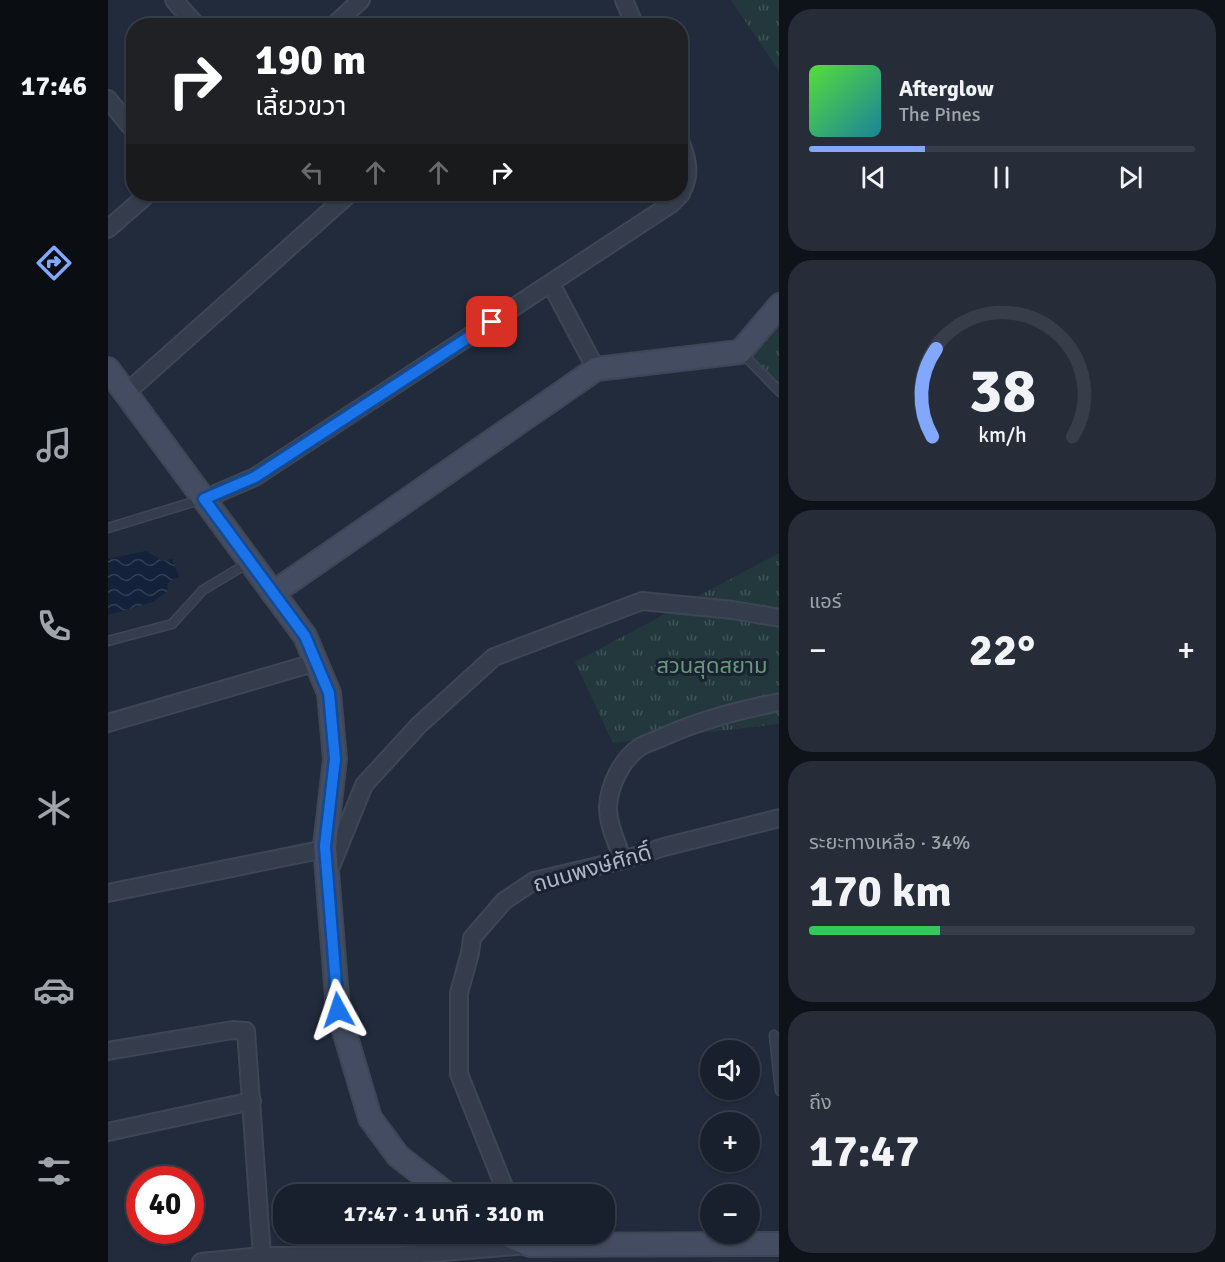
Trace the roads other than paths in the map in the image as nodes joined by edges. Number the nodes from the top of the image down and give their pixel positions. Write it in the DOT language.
graph roads {
  1 [pos="174,0"];
  2 [pos="624,0"];
  3 [pos="352,3"];
  4 [pos="190,18"];
  5 [pos="340,18"];
  6 [pos="631,18"];
  7 [pos="108,99"];
  8 [pos="126,121"];
  9 [pos="140,201"];
  10 [pos="347,201"];
  11 [pos="674,201"];
  12 [pos="108,229"];
  13 [pos="551,284"];
  14 [pos="779,306"];
  15 [pos="740,352"];
  16 [pos="108,369"];
  17 [pos="596,369"];
  18 [pos="779,391"];
  19 [pos="126,393"];
  20 [pos="204,499"];
  21 [pos="108,528"];
  22 [pos="250,562"];
  23 [pos="273,593"];
  24 [pos="779,618"];
  25 [pos="108,641"];
  26 [pos="317,662"];
  27 [pos="779,702"];
  28 [pos="108,723"];
  29 [pos="779,818"];
  30 [pos="325,849"];
  31 [pos="623,860"];
  32 [pos="327,877"];
  33 [pos="108,893"];
  34 [pos="774,1035"];
  35 [pos="108,1051"];
  36 [pos="779,1081"];
  37 [pos="252,1101"];
  38 [pos="108,1132"];
  39 [pos="434,1184"];
  40 [pos="503,1184"];
  41 [pos="615,1241"];
  42 [pos="488,1244"];
  43 [pos="779,1244"];
  44 [pos="262,1256"];
  45 [pos="201,1262"];
  1 -- 4 [label="street"];
  2 -- 6 [label="street"];
  3 -- 5 [label="street"];
  7 -- 8 [label="street"];
  9 -- 12 [label="street"];
  10 -- 19 [label="street"];
  11 -- 13 [label="street"];
  13 -- 17 [label="street"];
  13 -- 20 [label="street"];
  14 -- 15 [label="street"];
  15 -- 17 [label="street"];
  15 -- 18 [label="lane"];
  16 -- 19 [label="street"];
  17 -- 23 [label="street"];
  19 -- 20 [label="street"];
  20 -- 21 [label="lane"];
  20 -- 22 [label="street"];
  22 -- 23 [label="street"];
  22 -- 25 [label="lane"];
  23 -- 26 [label="street"];
  24 -- 32 [label="street"];
  26 -- 28 [label="street"];
  26 -- 30 [label="street"];
  27 -- 31 [label="street"];
  29 -- 31 [label="street, ถนนพงษ์ศักดิ์"];
  30 -- 32 [label="street"];
  30 -- 33 [label="street"];
  31 -- 40 [label="street, ถนนพงษ์ศักดิ์"];
  32 -- 39 [label="street"];
  34 -- 36 [label="lane"];
  35 -- 37 [label="street"];
  37 -- 38 [label="street"];
  37 -- 44 [label="street"];
  41 -- 43 [label="street"];
  42 -- 44 [label="street"];
  44 -- 45 [label="street"];
}
